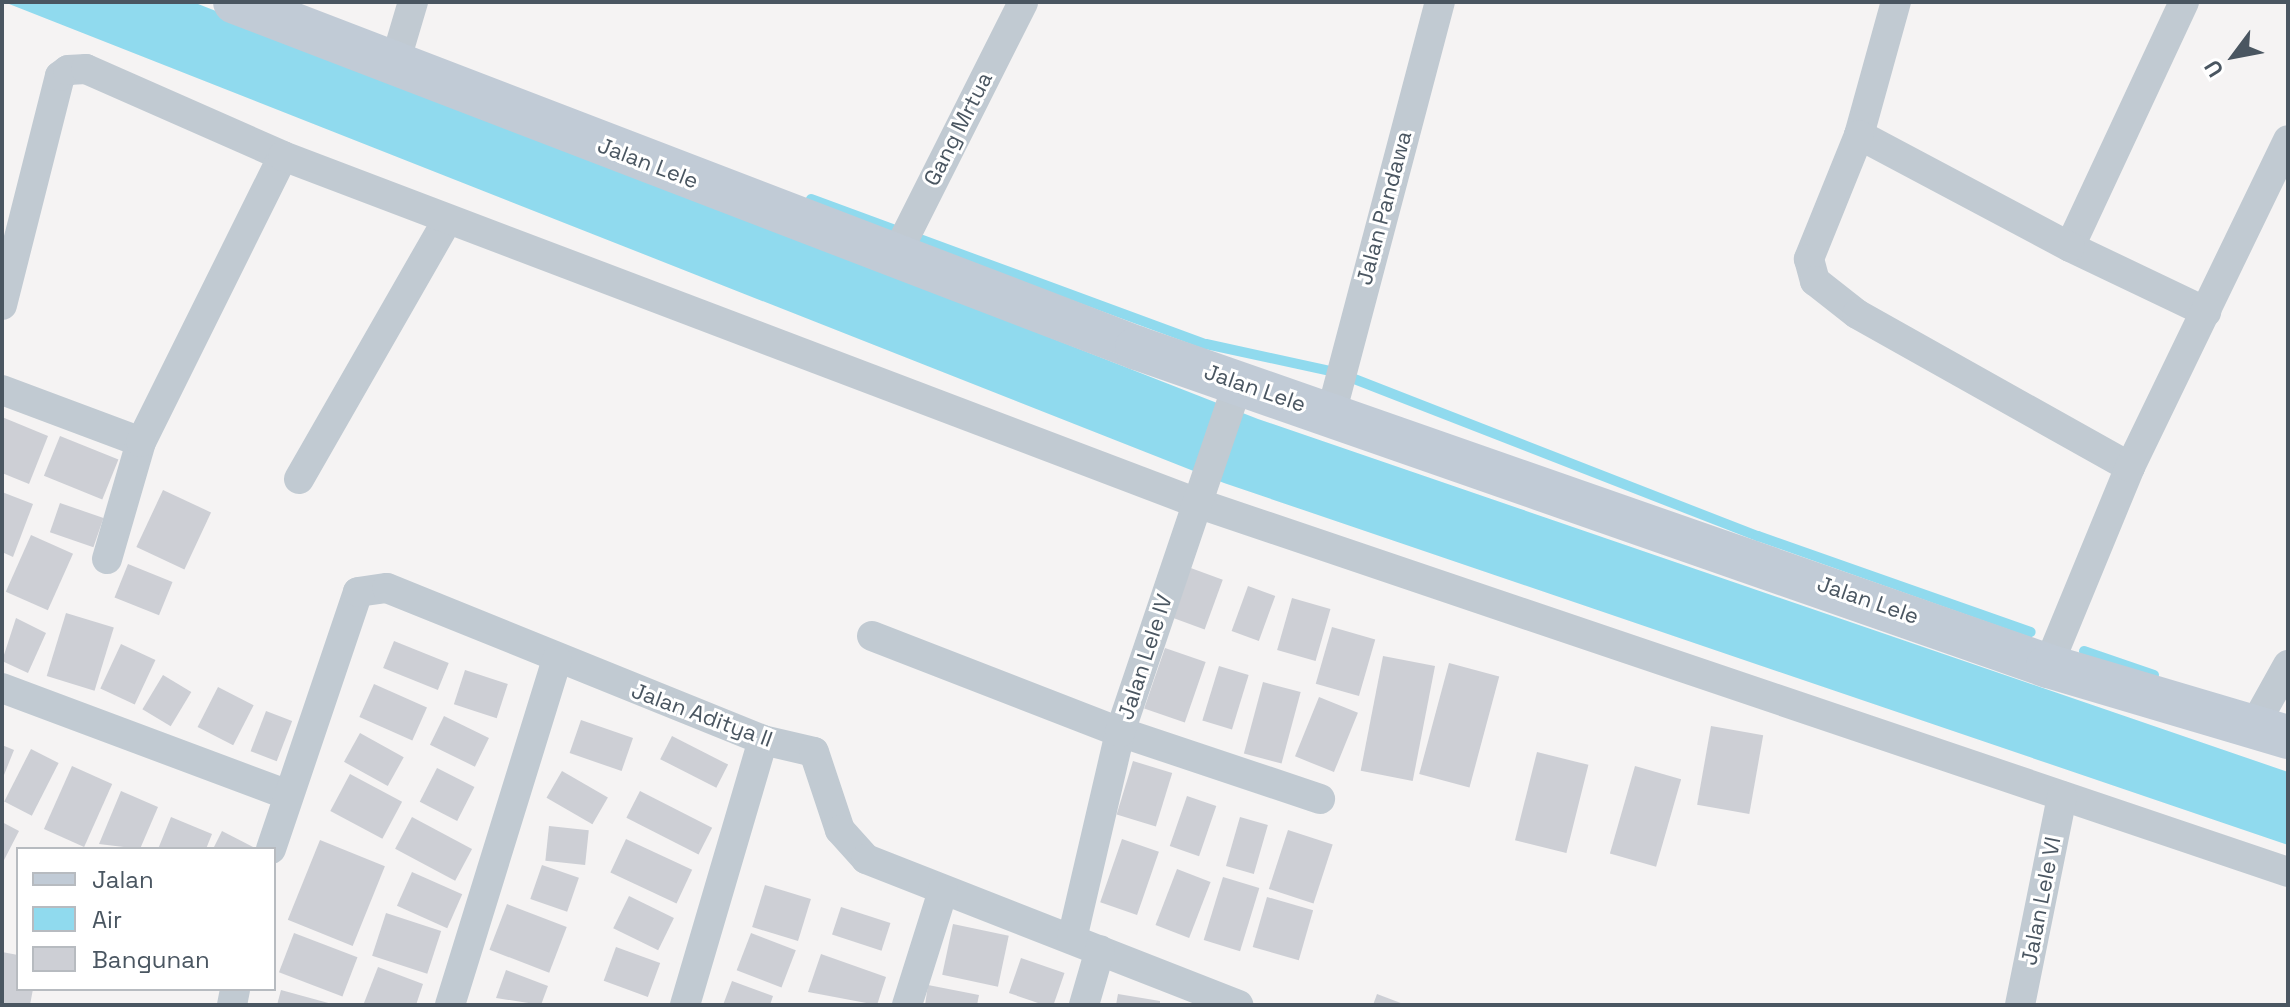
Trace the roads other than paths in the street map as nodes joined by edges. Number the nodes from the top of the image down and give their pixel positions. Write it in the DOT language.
graph roads {
  1 [pos="235,2"];
  2 [pos="413,2"];
  3 [pos="1023,2"];
  4 [pos="1440,2"];
  5 [pos="1896,2"];
  6 [pos="2184,2"];
  7 [pos="394,66"];
  8 [pos="1859,135"];
  9 [pos="2288,140"];
  10 [pos="283,156"];
  11 [pos="446,222"];
  12 [pos="2070,247"];
  13 [pos="895,257"];
  14 [pos="2,305"];
  15 [pos="2206,312"];
  16 [pos="2,390"];
  17 [pos="1234,395"];
  18 [pos="1331,414"];
  19 [pos="141,442"];
  20 [pos="2130,467"];
  21 [pos="299,479"];
  22 [pos="1197,503"];
  23 [pos="107,559"];
  24 [pos="872,636"];
  25 [pos="557,660"];
  26 [pos="2288,665"];
  27 [pos="2048,666"];
  28 [pos="2,688"];
  29 [pos="2271,731"];
  30 [pos="1120,732"];
  31 [pos="763,740"];
  32 [pos="286,794"];
  33 [pos="2062,796"];
  34 [pos="1320,799"];
  35 [pos="272,847"];
  36 [pos="2288,872"];
  37 [pos="943,891"];
  38 [pos="1086,945"];
  39 [pos="450,1005"];
  40 [pos="685,1005"];
  41 [pos="907,1005"];
  42 [pos="1084,1005"];
  43 [pos="1238,1005"];
  44 [pos="2020,1005"];
  1 -- 7 [label="main road, Jalan Lele"];
  2 -- 7 [label="street"];
  3 -- 13 [label="street, Gang Mrtua"];
  4 -- 18 [label="street, Jalan Pandawa"];
  5 -- 8 [label="street"];
  6 -- 12 [label="street"];
  7 -- 13 [label="main road, Jalan Lele"];
  8 -- 12 [label="street"];
  8 -- 20 [label="street"];
  9 -- 15 [label="street"];
  10 -- 11 [label="street"];
  10 -- 14 [label="street"];
  10 -- 19 [label="street"];
  11 -- 21 [label="street"];
  11 -- 22 [label="street"];
  12 -- 15 [label="street"];
  13 -- 17 [label="main road, Jalan Lele"];
  15 -- 20 [label="street"];
  16 -- 19 [label="street"];
  17 -- 18 [label="main road, Jalan Lele"];
  17 -- 22 [label="street, Jalan Lele IV"];
  18 -- 27 [label="main road, Jalan Lele"];
  19 -- 23 [label="street"];
  20 -- 27 [label="street"];
  22 -- 30 [label="street, Jalan Lele IV"];
  22 -- 33 [label="street"];
  24 -- 30 [label="street"];
  25 -- 31 [label="street, Jalan Aditya II"];
  25 -- 32 [label="street, Jalan Aditya II"];
  25 -- 39 [label="street"];
  26 -- 29 [label="street"];
  27 -- 29 [label="main road, Jalan Lele"];
  28 -- 32 [label="street"];
  30 -- 34 [label="street"];
  30 -- 38 [label="street, Jalan Lele IV"];
  31 -- 37 [label="street, Jalan Aditya II"];
  31 -- 40 [label="street"];
  32 -- 35 [label="street, Jalan Aditya II"];
  33 -- 36 [label="street"];
  33 -- 44 [label="street, Jalan Lele VI"];
  37 -- 38 [label="street, Jalan Aditya II"];
  37 -- 41 [label="street"];
  38 -- 42 [label="street, Jalan Lele IV"];
  38 -- 43 [label="street, Jalan Aditya II"];
}
